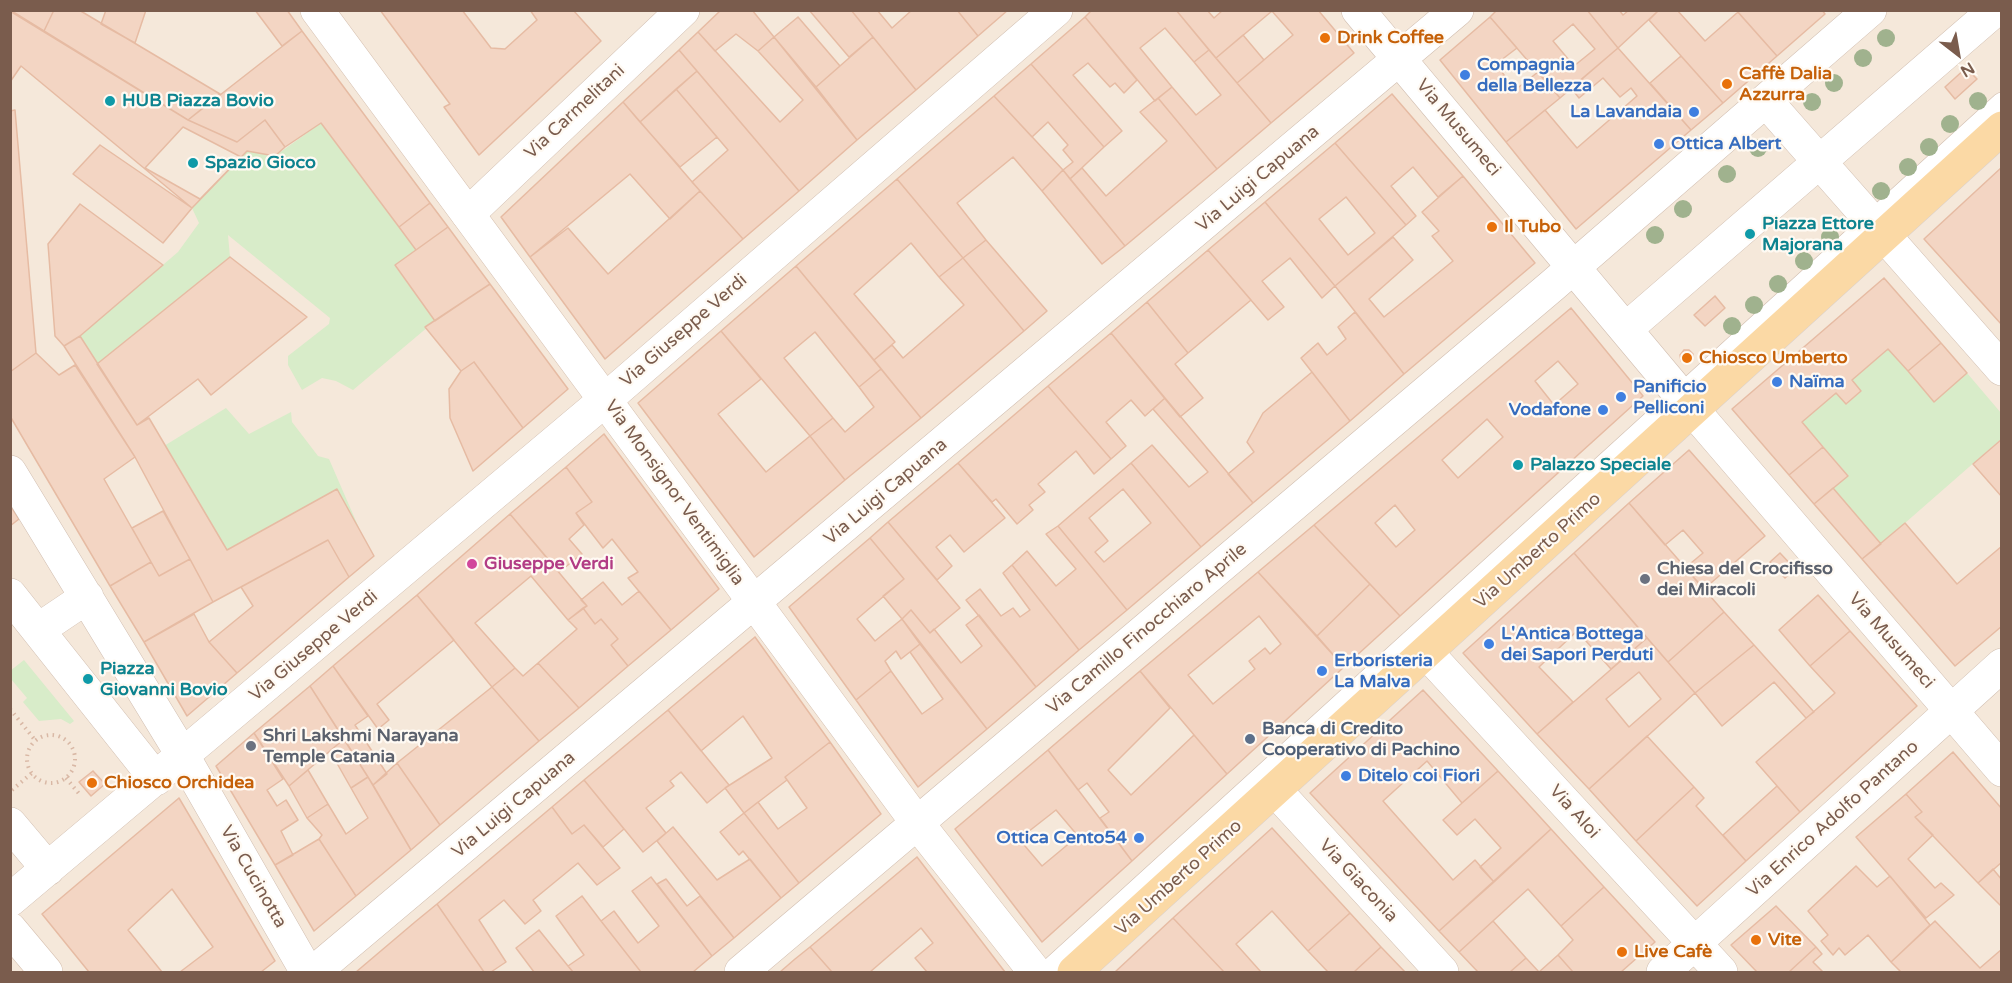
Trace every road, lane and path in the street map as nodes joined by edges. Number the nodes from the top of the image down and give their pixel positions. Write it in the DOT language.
graph roads {
  1 [pos="317,10"];
  2 [pos="683,10"];
  3 [pos="1056,10"];
  4 [pos="1358,10"];
  5 [pos="1457,10"];
  6 [pos="1870,10"];
  7 [pos="1995,10"];
  8 [pos="1400,59"];
  9 [pos="1766,100"];
  10 [pos="2001,103"];
  11 [pos="2001,128"];
  12 [pos="1821,161"];
  13 [pos="468,214"];
  14 [pos="1888,237"];
  15 [pos="1561,265"];
  16 [pos="1626,329"];
  17 [pos="2001,369"];
  18 [pos="605,400"];
  19 [pos="1694,412"];
  20 [pos="10,472"];
  21 [pos="10,595"];
  22 [pos="87,597"];
  23 [pos="755,602"];
  24 [pos="38,630"];
  25 [pos="1426,652"];
  26 [pos="2001,665"];
  27 [pos="10,709"];
  28 [pos="1951,711"];
  29 [pos="35,740"];
  30 [pos="194,760"];
  31 [pos="2001,770"];
  32 [pos="32,773"];
  33 [pos="66,778"];
  34 [pos="156,779"];
  35 [pos="11,790"];
  36 [pos="1275,790"];
  37 [pos="84,800"];
  38 [pos="15,812"];
  39 [pos="918,824"];
  40 [pos="48,869"];
  41 [pos="10,900"];
  42 [pos="13,932"];
  43 [pos="1695,944"];
  44 [pos="46,972"];
  45 [pos="307,972"];
  46 [pos="314,972"];
  47 [pos="741,972"];
  48 [pos="1035,972"];
  49 [pos="1047,972"];
  50 [pos="1074,972"];
  51 [pos="1442,972"];
  52 [pos="1664,972"];
  53 [pos="1721,972"];
  1 -- 13 [label="street, Via Monsignor Ventimiglia"];
  2 -- 13 [label="street, Via Carmelitani"];
  3 -- 18 [label="street, Via Giuseppe Verdi"];
  4 -- 8 [label="street, Via Musumeci"];
  5 -- 8 [label="street, Via Luigi Capuana"];
  6 -- 9 [label="street"];
  7 -- 12 [label="street"];
  8 -- 15 [label="street, Via Musumeci"];
  8 -- 23 [label="street, Via Luigi Capuana"];
  9 -- 12 [label="street"];
  9 -- 15 [label="street"];
  10 -- 14 [label="lane"];
  11 -- 14 [label="main road, Via Umberto Primo"];
  12 -- 14 [label="street"];
  12 -- 16 [label="street"];
  13 -- 18 [label="street, Via Monsignor Ventimiglia"];
  14 -- 17 [label="street"];
  14 -- 19 [label="main road, Via Umberto Primo"];
  15 -- 16 [label="street, Via Musumeci"];
  15 -- 39 [label="street, Via Camillo Finocchiaro Aprile"];
  16 -- 19 [label="street, Via Musumeci"];
  18 -- 23 [label="street, Via Monsignor Ventimiglia"];
  18 -- 30 [label="street, Via Giuseppe Verdi"];
  19 -- 25 [label="main road, Via Umberto Primo"];
  19 -- 28 [label="street, Via Musumeci"];
  19 -- 49 [label="lane"];
  20 -- 22 [label="street"];
  21 -- 24 [label="street"];
  22 -- 24 [label="street"];
  22 -- 30 [label="street"];
  23 -- 39 [label="street, Via Monsignor Ventimiglia"];
  23 -- 46 [label="street, Via Luigi Capuana"];
  24 -- 34 [label="street"];
  25 -- 36 [label="main road, Via Umberto Primo"];
  25 -- 43 [label="street, Via Aloi"];
  26 -- 28 [label="street, Via Enrico Adolfo Pantano"];
  27 -- 29 [label="path"];
  28 -- 31 [label="street, Via Musumeci"];
  28 -- 43 [label="street, Via Enrico Adolfo Pantano"];
  29 -- 32 [label="path"];
  29 -- 33 [label="path"];
  30 -- 34 [label="street"];
  30 -- 45 [label="street, Via Cucinotta"];
  32 -- 33 [label="path"];
  32 -- 35 [label="path"];
  33 -- 37 [label="path"];
  34 -- 40 [label="street"];
  35 -- 38 [label="path"];
  36 -- 50 [label="main road, Via Umberto Primo"];
  36 -- 51 [label="street, Via Giaconia"];
  38 -- 40 [label="street"];
  39 -- 47 [label="street, Via Camillo Finocchiaro Aprile"];
  39 -- 48 [label="street, Via Monsignor Ventimiglia"];
  40 -- 41 [label="street"];
  42 -- 44 [label="street"];
  43 -- 52 [label="street, Via Enrico Adolfo Pantano"];
  43 -- 53 [label="street, Via Aloi"];
}
